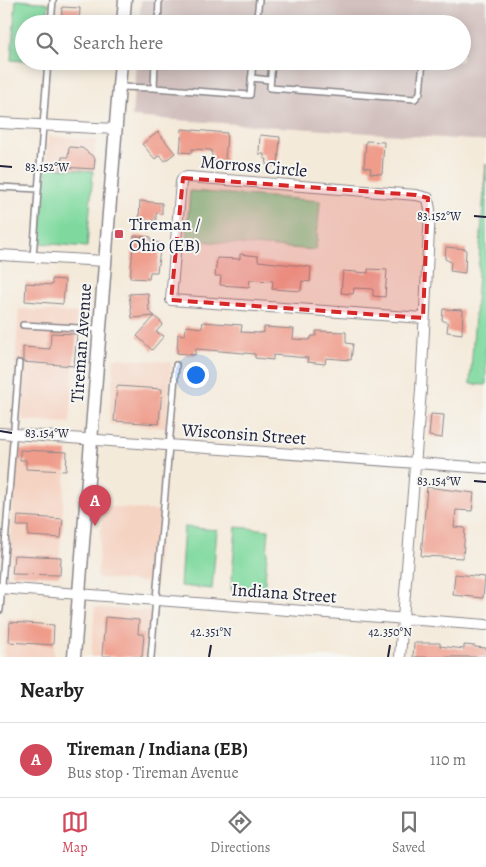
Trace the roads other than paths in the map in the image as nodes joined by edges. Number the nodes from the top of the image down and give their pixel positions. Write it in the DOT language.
graph roads {
  1 [pos="53,0"];
  2 [pos="125,0"];
  3 [pos="159,0"];
  4 [pos="259,0"];
  5 [pos="52,15"];
  6 [pos="124,15"];
  7 [pos="158,15"];
  8 [pos="257,15"];
  9 [pos="47,70"];
  10 [pos="120,70"];
  11 [pos="155,70"];
  12 [pos="252,70"];
  13 [pos="271,70"];
  14 [pos="422,70"];
  15 [pos="251,78"];
  16 [pos="270,80"];
  17 [pos="119,87"];
  18 [pos="154,88"];
  19 [pos="0,122"];
  20 [pos="43,125"];
  21 [pos="115,129"];
  22 [pos="0,187"];
  23 [pos="38,189"];
  24 [pos="0,255"];
  25 [pos="33,257"];
  26 [pos="105,261"];
  27 [pos="424,318"];
  28 [pos="23,325"];
  29 [pos="100,329"];
  30 [pos="19,363"];
  31 [pos="176,365"];
  32 [pos="0,434"];
  33 [pos="14,434"];
  34 [pos="91,439"];
  35 [pos="169,445"];
  36 [pos="415,463"];
  37 [pos="486,468"];
  38 [pos="1,588"];
  39 [pos="79,594"];
  40 [pos="156,600"];
  41 [pos="0,610"];
  42 [pos="403,618"];
  43 [pos="486,625"];
  44 [pos="74,657"];
  45 [pos="151,657"];
  46 [pos="400,657"];
  1 -- 5 [label="lane"];
  2 -- 6 [label="street"];
  3 -- 7 [label="lane"];
  4 -- 8 [label="lane"];
  9 -- 20 [label="lane"];
  10 -- 17 [label="street, Tireman Avenue"];
  11 -- 18 [label="lane"];
  12 -- 15 [label="lane"];
  13 -- 16 [label="lane"];
  14 -- 16 [label="lane"];
  15 -- 16 [label="lane"];
  15 -- 18 [label="lane"];
  17 -- 18 [label="lane"];
  17 -- 21 [label="street, Tireman Avenue"];
  19 -- 20 [label="street"];
  20 -- 21 [label="street"];
  20 -- 23 [label="lane"];
  21 -- 26 [label="street, Tireman Avenue"];
  22 -- 23 [label="lane"];
  23 -- 25 [label="lane"];
  24 -- 25 [label="street"];
  25 -- 26 [label="street"];
  26 -- 29 [label="street, Tireman Avenue"];
  27 -- 27 [label="street, Morross Circle"];
  27 -- 36 [label="street, Morross Circle"];
  28 -- 29 [label="lane"];
  29 -- 34 [label="street, Tireman Avenue"];
  30 -- 33 [label="lane"];
  31 -- 35 [label="lane"];
  32 -- 33 [label="street, Wisconsin Street"];
  33 -- 34 [label="street, Wisconsin Street"];
  33 -- 38 [label="lane"];
  34 -- 35 [label="street, Wisconsin Street"];
  34 -- 39 [label="street, Tireman Avenue"];
  35 -- 36 [label="street, Wisconsin Street"];
  35 -- 40 [label="lane"];
  36 -- 37 [label="street, Wisconsin Street"];
  36 -- 42 [label="street, Morross Circle"];
  38 -- 39 [label="street, Indiana Street"];
  38 -- 41 [label="lane"];
  39 -- 40 [label="street, Indiana Street"];
  39 -- 44 [label="street, Tireman Avenue"];
  40 -- 42 [label="street, Indiana Street"];
  40 -- 45 [label="lane"];
  42 -- 43 [label="street, Indiana Street"];
  42 -- 46 [label="street, Morross Circle"];
}
